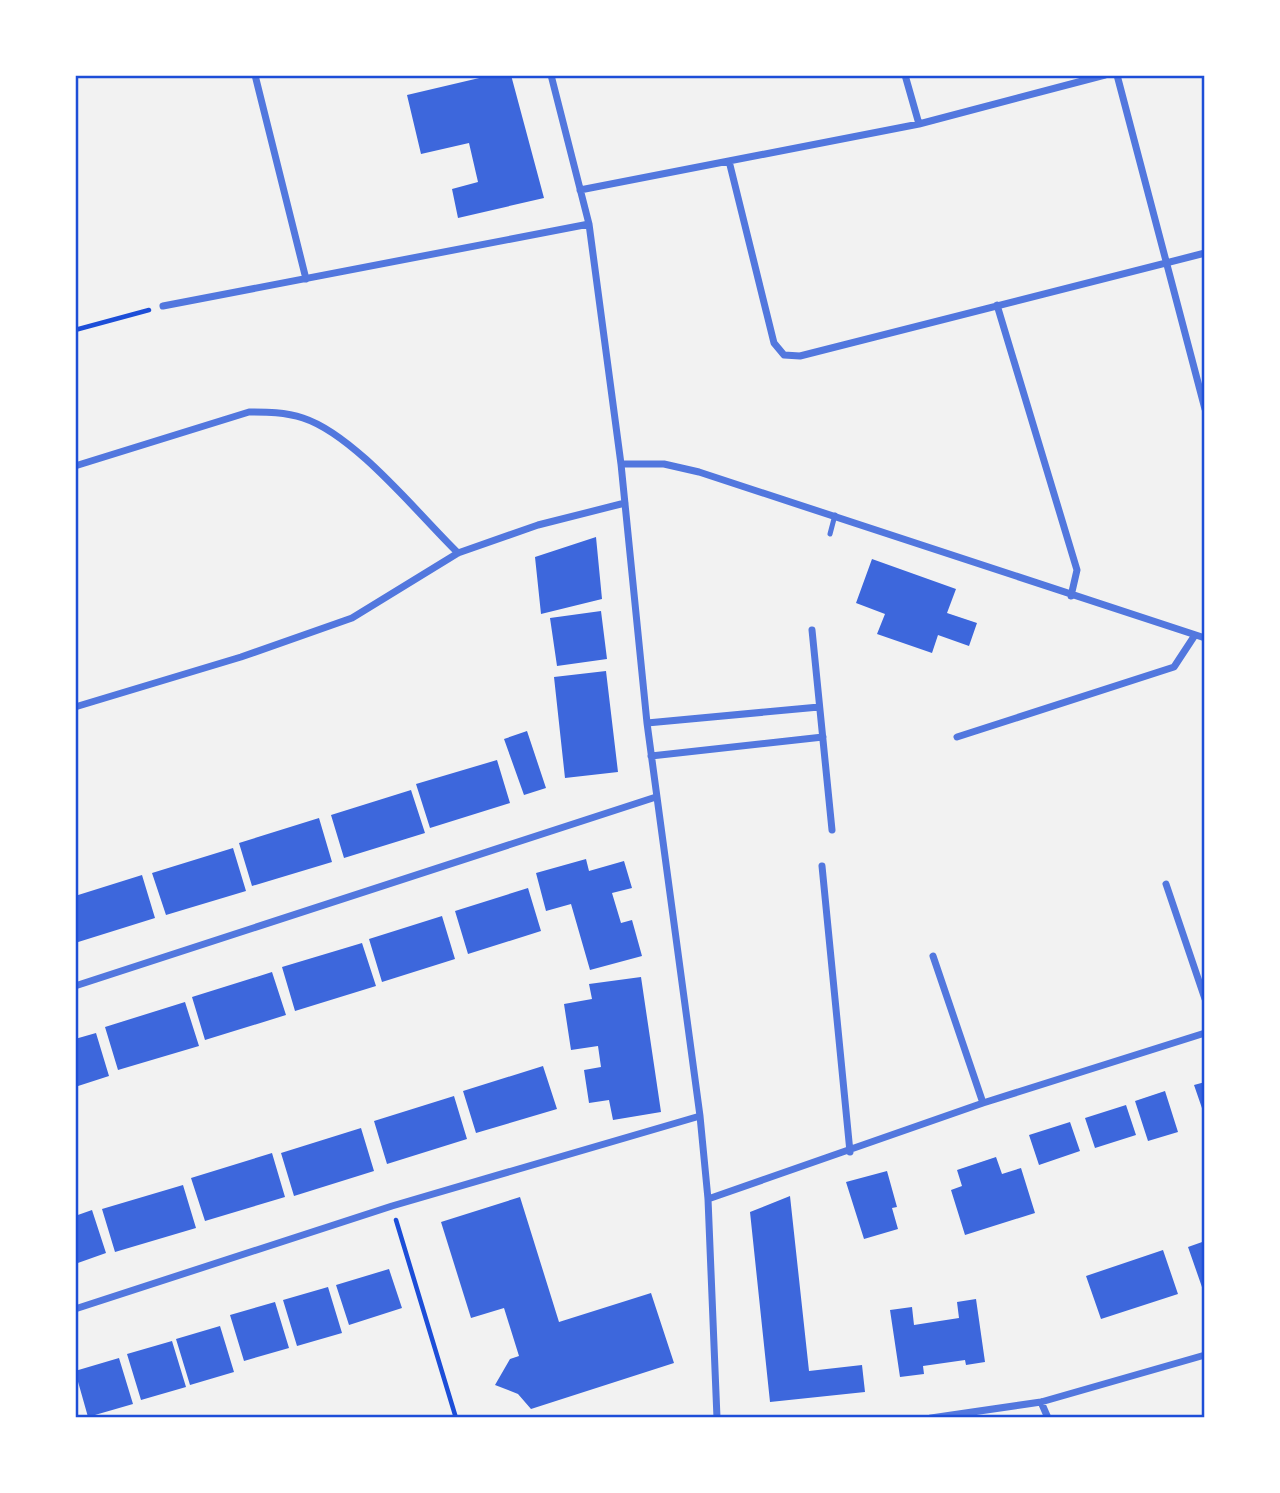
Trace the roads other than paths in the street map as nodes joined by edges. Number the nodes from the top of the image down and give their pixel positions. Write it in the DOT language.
graph roads {
  1 [pos="254,75"];
  2 [pos="551,75"];
  3 [pos="905,75"];
  4 [pos="1105,75"];
  5 [pos="1117,75"];
  6 [pos="919,124"];
  7 [pos="729,162"];
  8 [pos="580,190"];
  9 [pos="589,224"];
  10 [pos="1205,253"];
  11 [pos="1168,262"];
  12 [pos="306,279"];
  13 [pos="997,305"];
  14 [pos="163,306"];
  15 [pos="1205,409"];
  16 [pos="621,464"];
  17 [pos="75,466"];
  18 [pos="625,503"];
  19 [pos="835,515"];
  20 [pos="830,534"];
  21 [pos="458,553"];
  22 [pos="1071,596"];
  23 [pos="813,630"];
  24 [pos="1195,635"];
  25 [pos="1205,638"];
  26 [pos="75,707"];
  27 [pos="819,707"];
  28 [pos="647,723"];
  29 [pos="823,737"];
  30 [pos="957,737"];
  31 [pos="651,756"];
  32 [pos="656,797"];
  33 [pos="832,830"];
  34 [pos="821,866"];
  35 [pos="1167,884"];
  36 [pos="933,956"];
  37 [pos="75,986"];
  38 [pos="1205,999"];
  39 [pos="1205,1033"];
  40 [pos="983,1103"];
  41 [pos="700,1116"];
  42 [pos="850,1152"];
  43 [pos="708,1199"];
  44 [pos="75,1309"];
  45 [pos="1205,1355"];
  46 [pos="1041,1402"];
  47 [pos="717,1418"];
  48 [pos="931,1418"];
  49 [pos="1048,1418"];
  1 -- 12 [label="street"];
  2 -- 8 [label="street"];
  3 -- 6 [label="street"];
  4 -- 6 [label="street"];
  5 -- 11 [label="street"];
  6 -- 7 [label="street"];
  7 -- 8 [label="street"];
  7 -- 13 [label="street"];
  8 -- 9 [label="street"];
  9 -- 12 [label="street"];
  9 -- 16 [label="street"];
  10 -- 11 [label="street"];
  11 -- 13 [label="street"];
  11 -- 15 [label="street"];
  12 -- 14 [label="street"];
  13 -- 22 [label="street"];
  16 -- 18 [label="street"];
  16 -- 19 [label="street"];
  17 -- 21 [label="street"];
  18 -- 21 [label="street"];
  18 -- 28 [label="street"];
  19 -- 20 [label="lane"];
  19 -- 22 [label="street"];
  21 -- 26 [label="street"];
  22 -- 24 [label="street"];
  23 -- 27 [label="street"];
  24 -- 25 [label="street"];
  24 -- 30 [label="street"];
  27 -- 28 [label="street"];
  27 -- 29 [label="street"];
  28 -- 31 [label="street"];
  29 -- 31 [label="street"];
  29 -- 33 [label="street"];
  31 -- 32 [label="street"];
  32 -- 37 [label="street"];
  32 -- 41 [label="street"];
  34 -- 42 [label="street"];
  35 -- 38 [label="street"];
  36 -- 40 [label="street"];
  39 -- 40 [label="street"];
  40 -- 42 [label="street"];
  41 -- 43 [label="street"];
  41 -- 44 [label="street"];
  42 -- 43 [label="street"];
  43 -- 47 [label="street"];
  45 -- 46 [label="street"];
  46 -- 48 [label="street"];
  46 -- 49 [label="street"];
}
